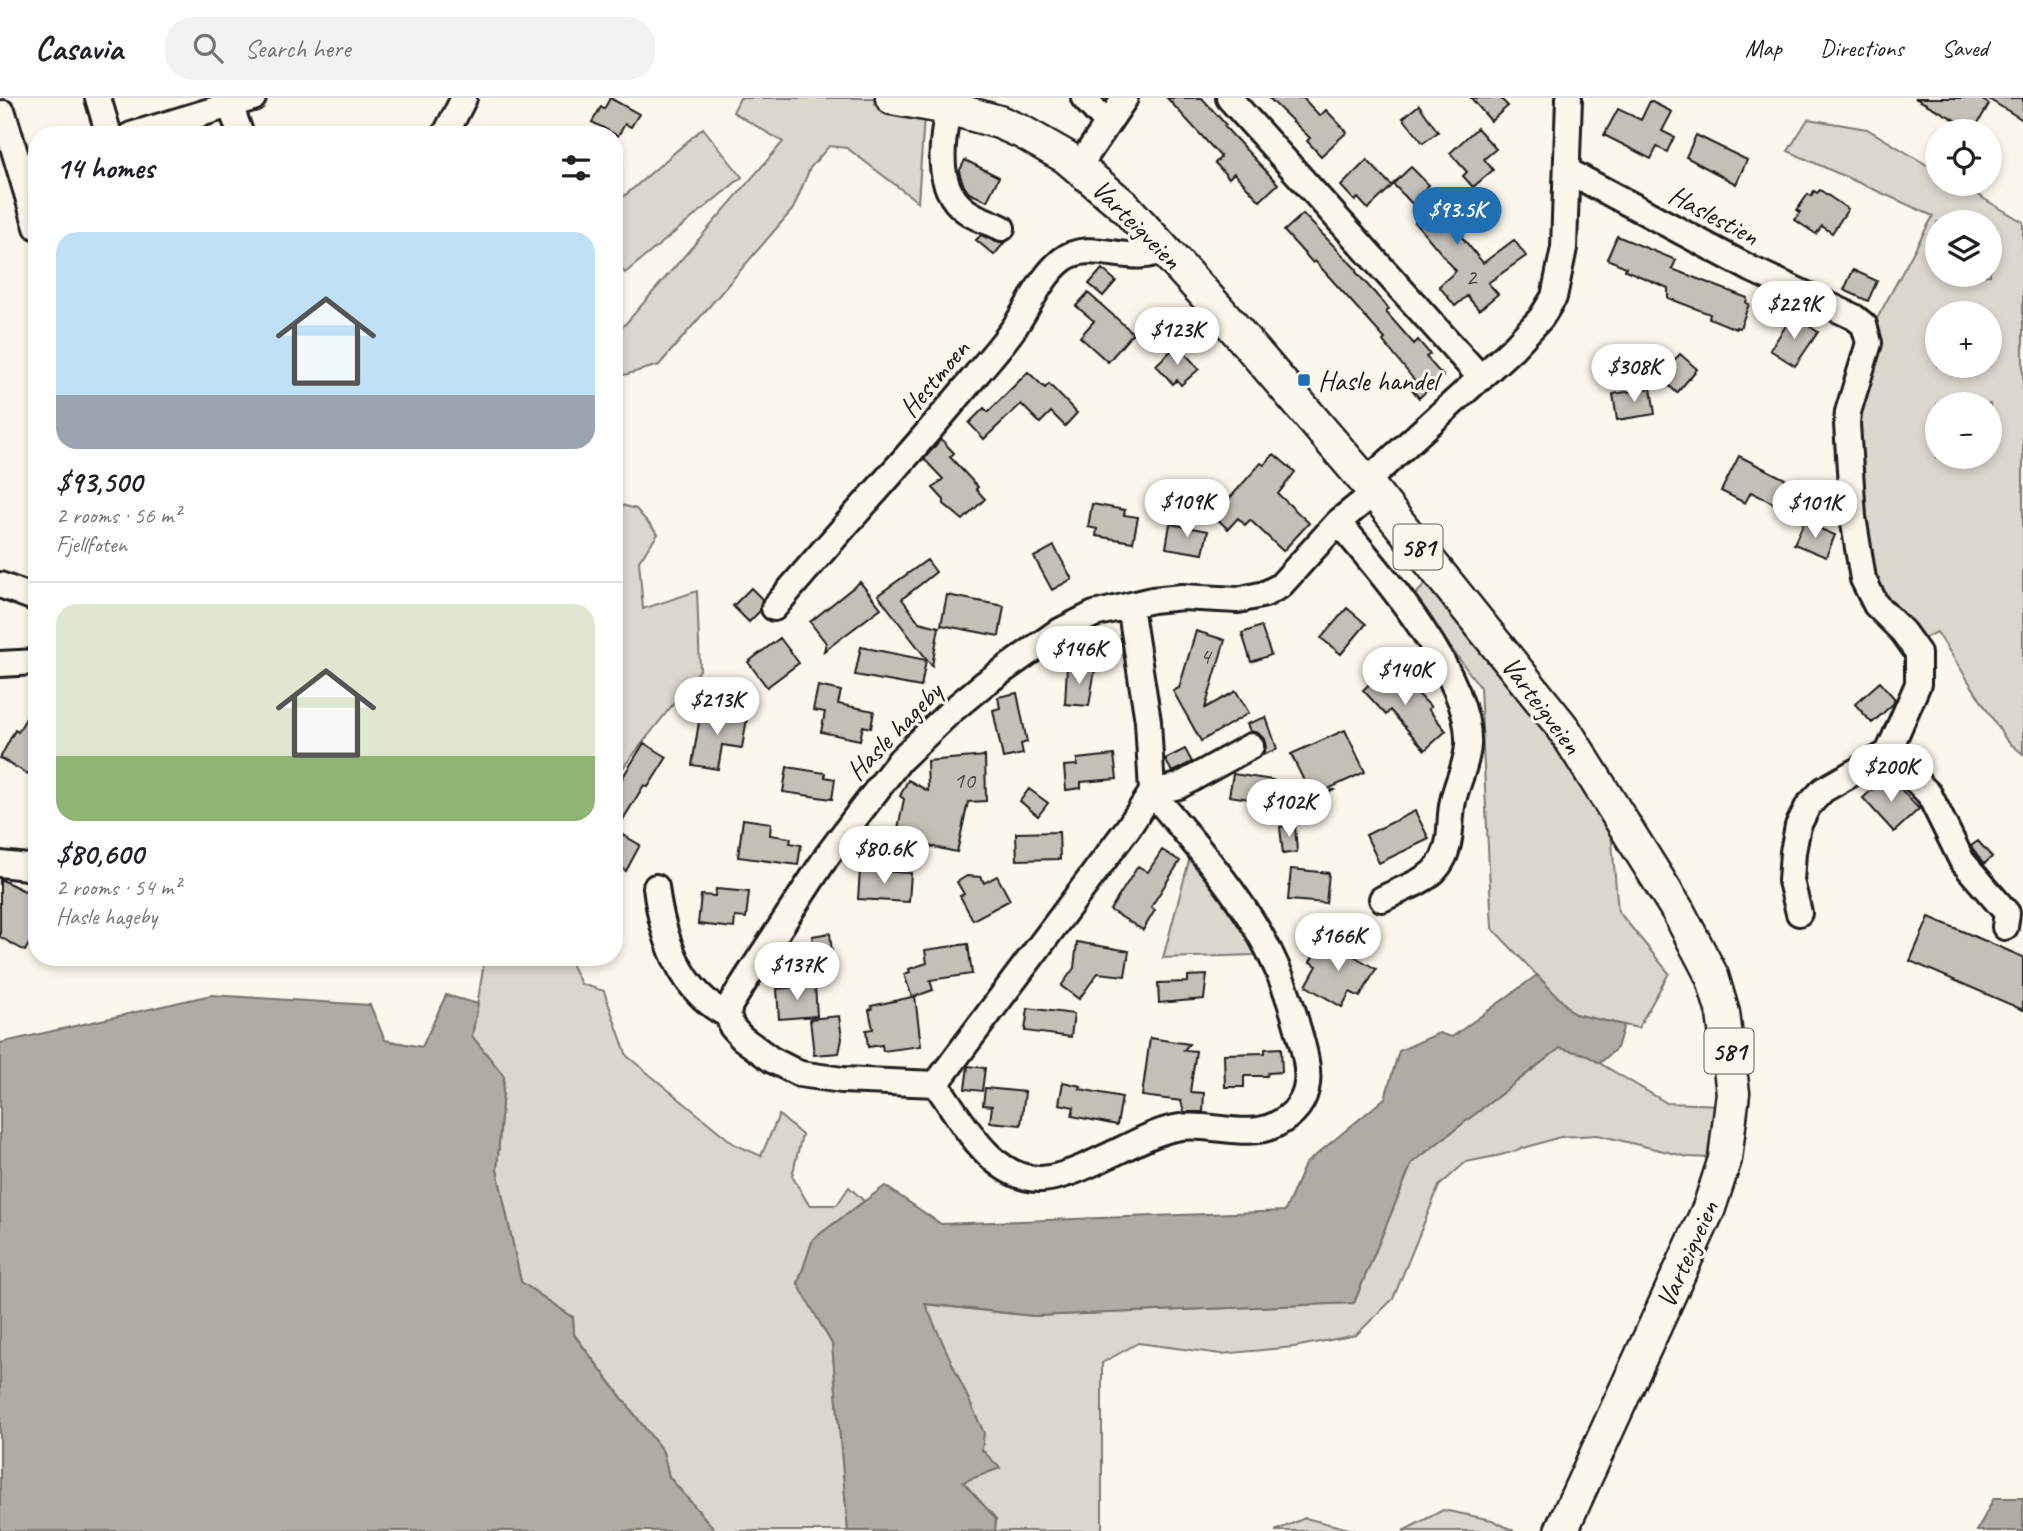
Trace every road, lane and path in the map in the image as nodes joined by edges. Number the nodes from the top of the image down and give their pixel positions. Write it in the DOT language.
graph roads {
  1 [pos="98,98"];
  2 [pos="464,98"];
  3 [pos="892,98"];
  4 [pos="1084,98"];
  5 [pos="1125,98"];
  6 [pos="1229,98"];
  7 [pos="1569,98"];
  8 [pos="241,102"];
  9 [pos="933,103"];
  10 [pos="3,113"];
  11 [pos="1107,123"];
  12 [pos="106,126"];
  13 [pos="161,126"];
  14 [pos="241,126"];
  15 [pos="450,126"];
  16 [pos="1079,166"];
  17 [pos="1568,171"];
  18 [pos="28,197"];
  19 [pos="1002,228"];
  20 [pos="1165,248"];
  21 [pos="1481,377"];
  22 [pos="1370,487"];
  23 [pos="1338,522"];
  24 [pos="0,585"];
  25 [pos="28,596"];
  26 [pos="1130,606"];
  27 [pos="774,608"];
  28 [pos="28,662"];
  29 [pos="0,664"];
  30 [pos="1251,746"];
  31 [pos="1888,752"];
  32 [pos="1152,792"];
  33 [pos="0,864"];
  34 [pos="28,867"];
  35 [pos="656,887"];
  36 [pos="1382,899"];
  37 [pos="1799,913"];
  38 [pos="2004,927"];
  39 [pos="728,1015"];
  40 [pos="936,1084"];
  41 [pos="1561,1531"];
  1 -- 12 [label="street"];
  2 -- 15 [label="street"];
  3 -- 9 [label="main road, Varteigveien / 581"];
  4 -- 11 [label="street"];
  5 -- 11 [label="street"];
  6 -- 21 [label="street"];
  7 -- 17 [label="street, Hasle hageby"];
  8 -- 13 [label="street"];
  8 -- 14 [label="street"];
  9 -- 16 [label="main road, Varteigveien / 581"];
  9 -- 19 [label="street"];
  10 -- 18 [label="street"];
  11 -- 16 [label="street"];
  16 -- 20 [label="main road, Varteigveien / 581"];
  17 -- 21 [label="street, Hasle hageby"];
  17 -- 31 [label="street, Haslestien"];
  20 -- 22 [label="main road, Varteigveien / 581"];
  20 -- 27 [label="street, Hestmoen"];
  21 -- 22 [label="street, Hasle hageby"];
  22 -- 23 [label="street, Hasle hageby"];
  22 -- 41 [label="main road, Varteigveien / 581"];
  23 -- 26 [label="street, Hasle hageby"];
  23 -- 36 [label="street"];
  24 -- 25 [label="street"];
  26 -- 32 [label="street"];
  26 -- 39 [label="street, Hasle hageby"];
  28 -- 29 [label="street"];
  30 -- 32 [label="street"];
  31 -- 37 [label="street"];
  31 -- 38 [label="street"];
  32 -- 40 [label="street"];
  32 -- 40 [label="street"];
  33 -- 34 [label="street"];
  35 -- 39 [label="street"];
  39 -- 40 [label="street"];
}
